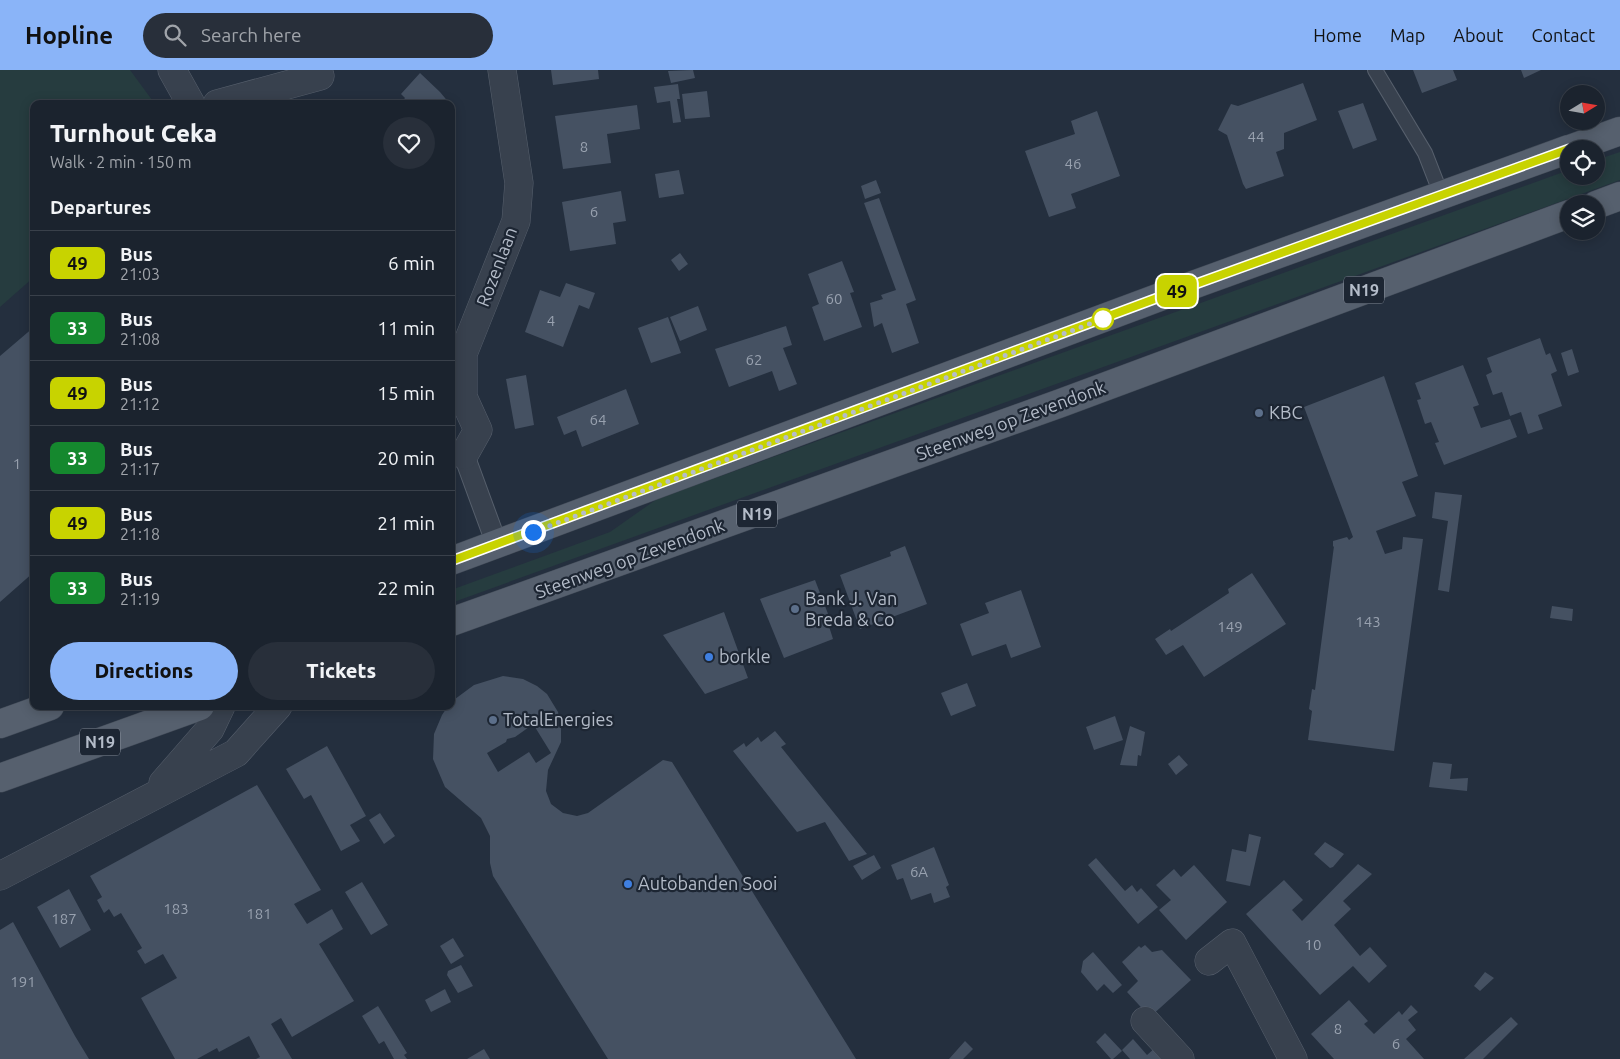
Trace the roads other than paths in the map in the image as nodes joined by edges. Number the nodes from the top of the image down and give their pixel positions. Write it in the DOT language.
graph roads {
  1 [pos="172,70"];
  2 [pos="502,70"];
  3 [pos="1375,70"];
  4 [pos="324,73"];
  5 [pos="189,100"];
  6 [pos="231,100"];
  7 [pos="297,100"];
  8 [pos="1620,131"];
  9 [pos="1594,140"];
  10 [pos="1560,152"];
  11 [pos="1441,194"];
  12 [pos="1620,196"];
  13 [pos="1605,202"];
  14 [pos="1560,217"];
  15 [pos="464,455"];
  16 [pos="497,545"];
  17 [pos="455,560"];
  18 [pos="455,621"];
  19 [pos="39,710"];
  20 [pos="189,710"];
  21 [pos="219,710"];
  22 [pos="274,710"];
  23 [pos="0,724"];
  24 [pos="0,778"];
  25 [pos="152,795"];
  26 [pos="0,876"];
  27 [pos="1209,961"];
  28 [pos="1146,1021"];
  29 [pos="1180,1059"];
  30 [pos="1293,1059"];
  1 -- 5 [label="street"];
  2 -- 15 [label="street, Rozenlaan"];
  3 -- 11 [label="lane"];
  4 -- 6 [label="street"];
  4 -- 7 [label="street"];
  8 -- 9 [label="main road"];
  10 -- 11 [label="main road"];
  11 -- 16 [label="main road"];
  12 -- 13 [label="main road"];
  14 -- 18 [label="main road, Steenweg op Zevendonk / N19"];
  15 -- 16 [label="street"];
  16 -- 17 [label="main road"];
  19 -- 23 [label="main road"];
  20 -- 24 [label="main road, N19"];
  21 -- 25 [label="street"];
  22 -- 25 [label="street"];
  25 -- 26 [label="street"];
  27 -- 30 [label="street"];
  28 -- 29 [label="street"];
}
